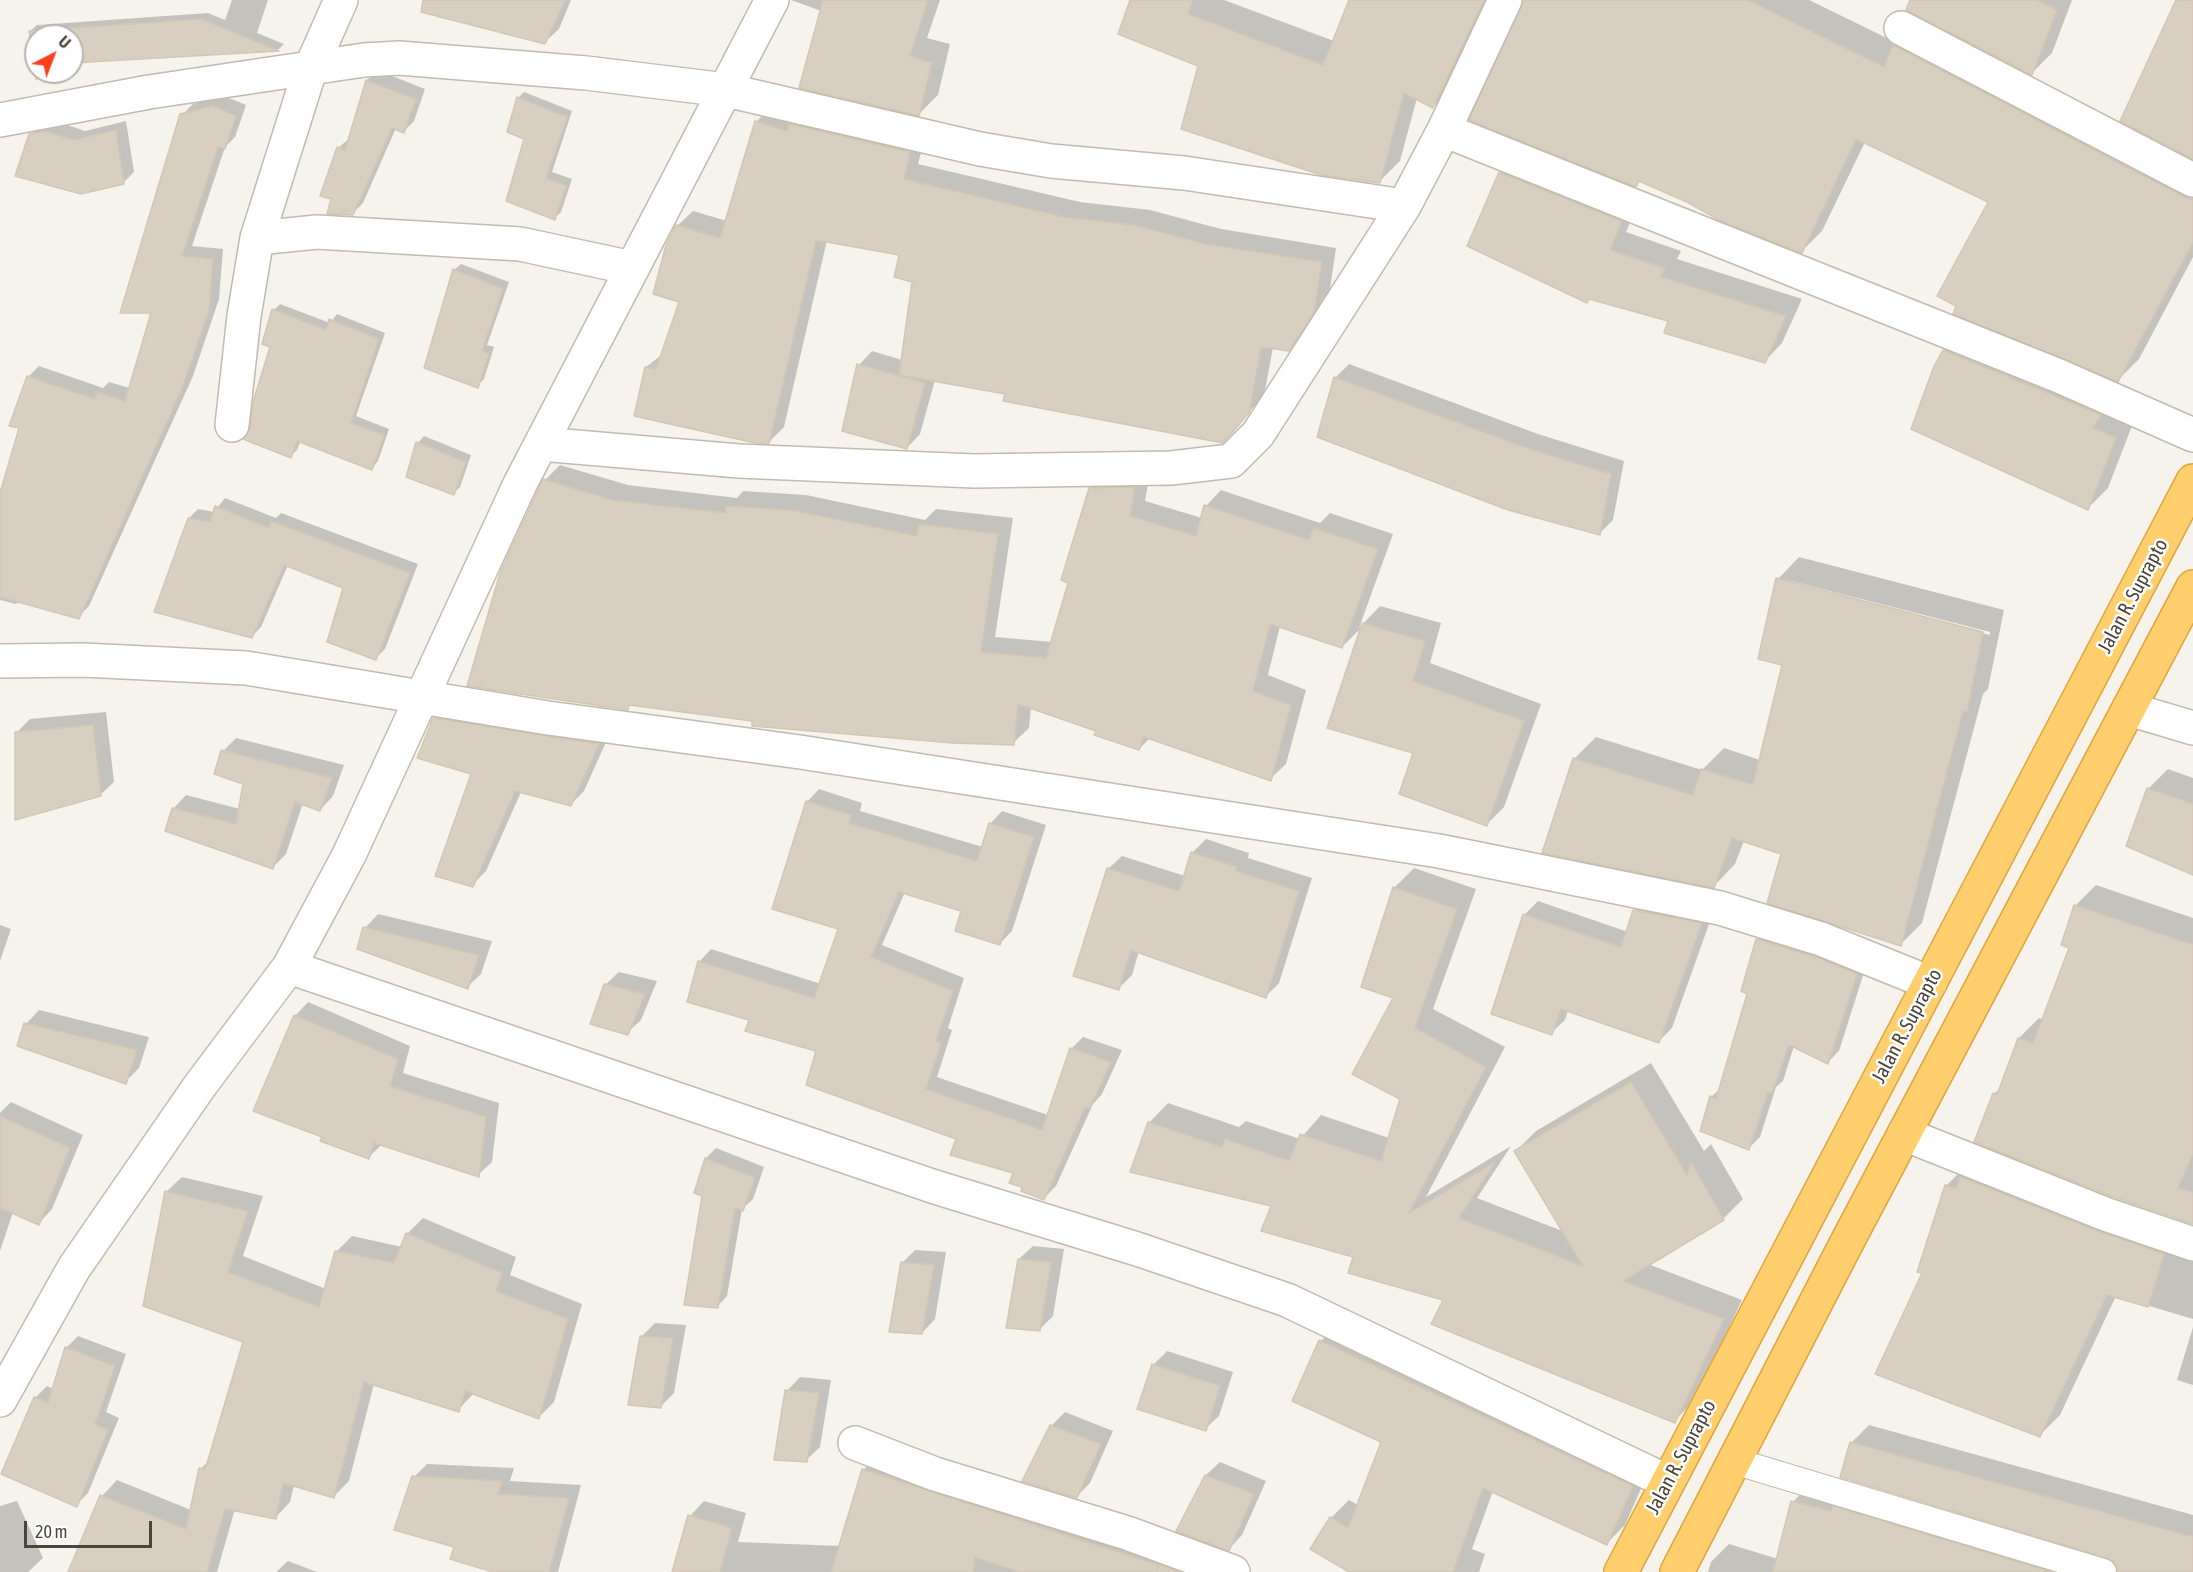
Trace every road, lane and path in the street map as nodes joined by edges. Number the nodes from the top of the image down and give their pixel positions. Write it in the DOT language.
graph roads {
  1 [pos="341,0"];
  2 [pos="772,0"];
  3 [pos="1505,0"];
  4 [pos="1901,28"];
  5 [pos="310,70"];
  6 [pos="726,90"];
  7 [pos="0,120"];
  8 [pos="1444,130"];
  9 [pos="2193,180"];
  10 [pos="1404,206"];
  11 [pos="257,238"];
  12 [pos="632,268"];
  13 [pos="232,425"];
  14 [pos="2193,435"];
  15 [pos="541,444"];
  16 [pos="2193,481"];
  17 [pos="2193,587"];
  18 [pos="0,661"];
  19 [pos="422,695"];
  20 [pos="2129,709"];
  21 [pos="2193,728"];
  22 [pos="289,967"];
  23 [pos="1930,983"];
  24 [pos="1904,1134"];
  25 [pos="2193,1244"];
  26 [pos="0,1400"];
  27 [pos="855,1443"];
  28 [pos="1734,1461"];
  29 [pos="1668,1482"];
  30 [pos="1233,1572"];
  31 [pos="1621,1572"];
  32 [pos="1677,1572"];
  33 [pos="2103,1572"];
  1 -- 5 [label="street"];
  2 -- 6 [label="street"];
  3 -- 8 [label="street"];
  4 -- 9 [label="street"];
  5 -- 6 [label="street"];
  5 -- 7 [label="street"];
  5 -- 11 [label="street"];
  6 -- 10 [label="street"];
  6 -- 12 [label="street"];
  8 -- 10 [label="street"];
  8 -- 14 [label="street"];
  10 -- 15 [label="street"];
  11 -- 12 [label="street"];
  11 -- 13 [label="street"];
  12 -- 15 [label="street"];
  15 -- 19 [label="street"];
  16 -- 23 [label="highway, Jalan R. Suprapto"];
  17 -- 20 [label="highway"];
  18 -- 19 [label="street"];
  19 -- 22 [label="street"];
  19 -- 23 [label="street"];
  20 -- 21 [label="street"];
  20 -- 24 [label="highway"];
  22 -- 26 [label="street"];
  22 -- 29 [label="street"];
  23 -- 29 [label="highway, Jalan R. Suprapto"];
  24 -- 25 [label="street"];
  24 -- 28 [label="highway"];
  27 -- 30 [label="street"];
  28 -- 32 [label="highway"];
  28 -- 33 [label="lane"];
  29 -- 31 [label="highway, Jalan R. Suprapto"];
}
